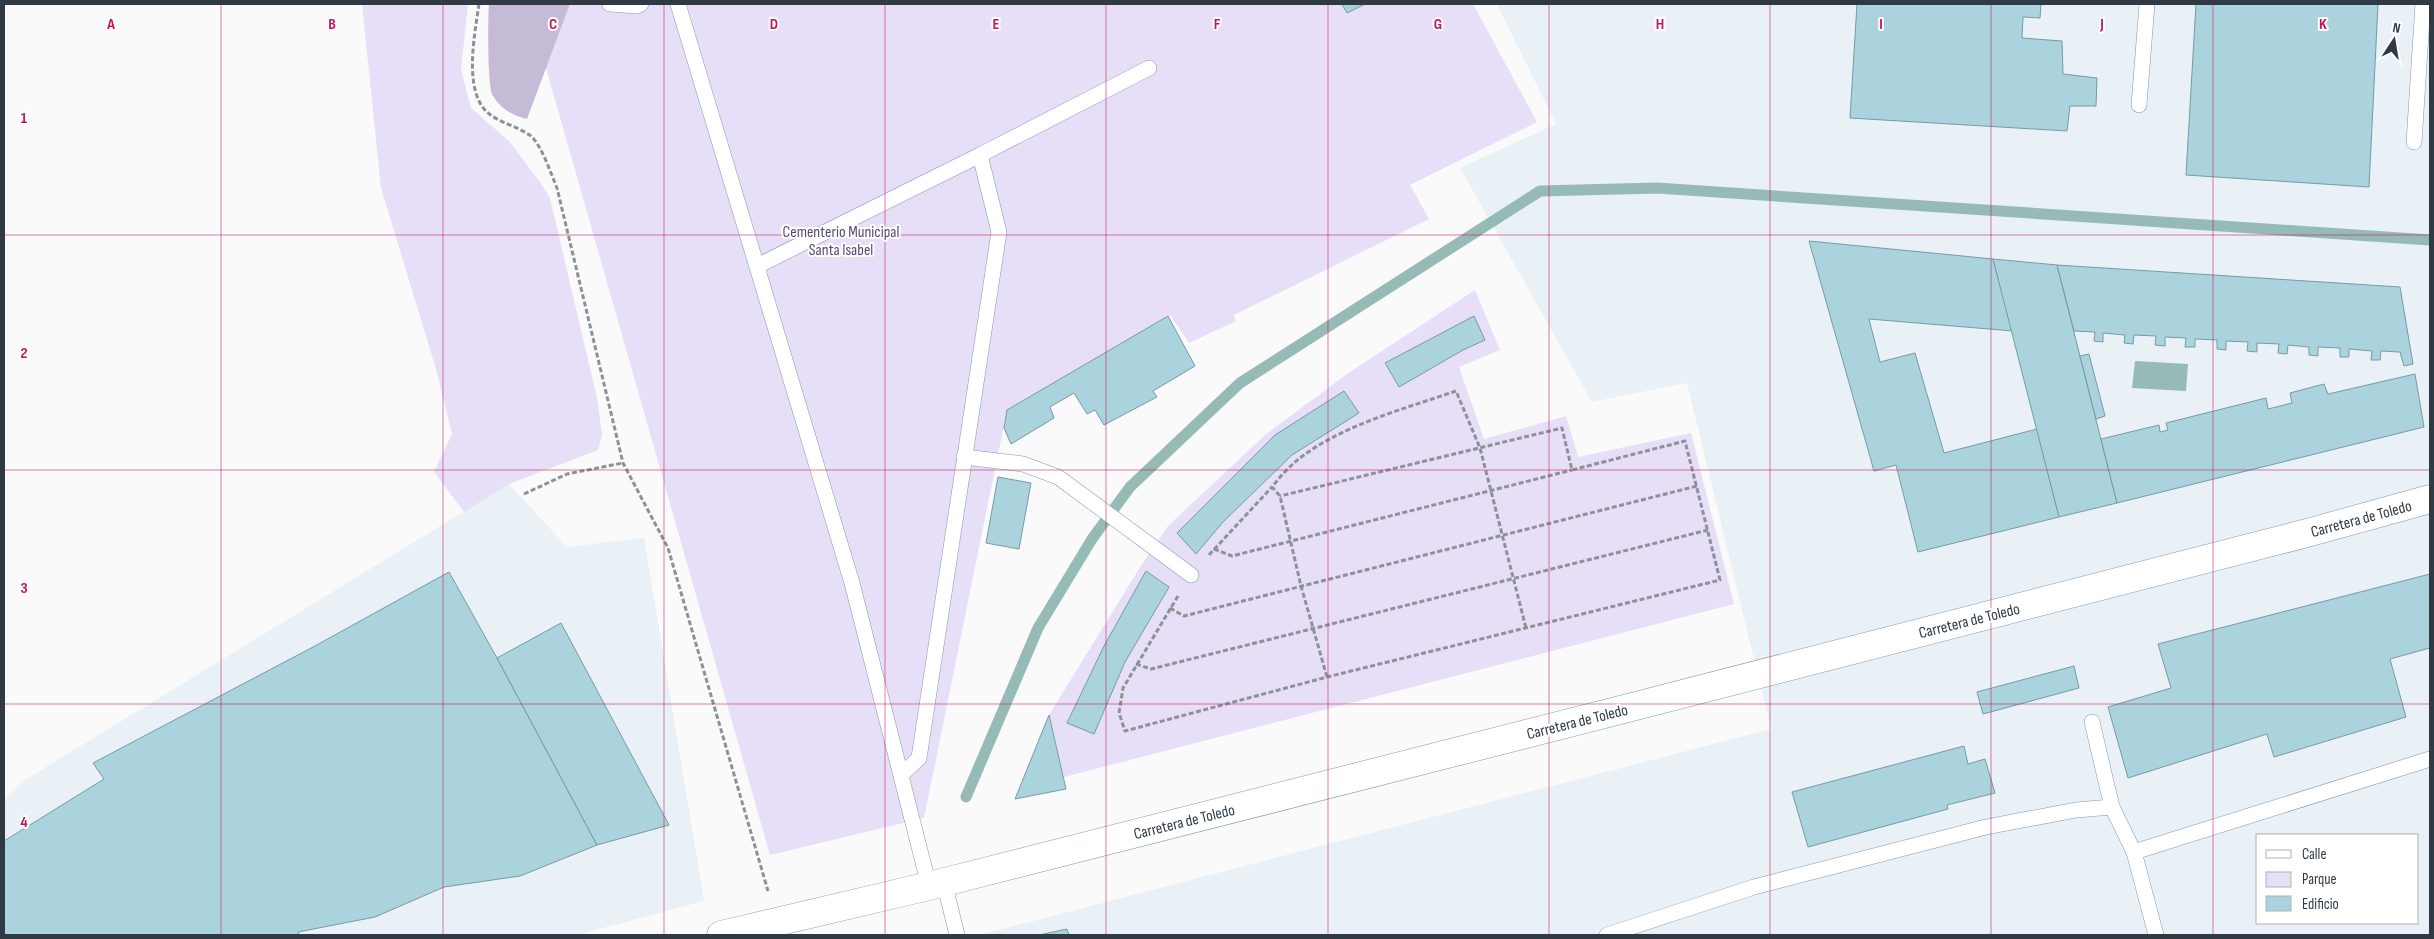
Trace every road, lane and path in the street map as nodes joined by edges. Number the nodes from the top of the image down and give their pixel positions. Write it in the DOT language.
graph roads {
  1 [pos="479,4"];
  2 [pos="610,4"];
  3 [pos="641,4"];
  4 [pos="678,4"];
  5 [pos="2147,4"];
  6 [pos="2423,4"];
  7 [pos="1149,68"];
  8 [pos="2139,104"];
  9 [pos="2414,142"];
  10 [pos="980,155"];
  11 [pos="757,266"];
  12 [pos="1480,448"];
  13 [pos="964,458"];
  14 [pos="623,463"];
  15 [pos="1572,470"];
  16 [pos="1697,486"];
  17 [pos="1272,487"];
  18 [pos="1491,490"];
  19 [pos="524,494"];
  20 [pos="1280,496"];
  21 [pos="2430,499"];
  22 [pos="1708,530"];
  23 [pos="1502,535"];
  24 [pos="1291,542"];
  25 [pos="1214,549"];
  26 [pos="1191,576"];
  27 [pos="1513,580"];
  28 [pos="1301,586"];
  29 [pos="1170,608"];
  30 [pos="1313,628"];
  31 [pos="1526,628"];
  32 [pos="1136,664"];
  33 [pos="1327,677"];
  34 [pos="2092,722"];
  35 [pos="2430,759"];
  36 [pos="901,775"];
  37 [pos="2112,807"];
  38 [pos="2134,852"];
  39 [pos="936,884"];
  40 [pos="776,921"];
  41 [pos="721,935"];
  42 [pos="957,935"];
  43 [pos="1607,935"];
  44 [pos="2156,935"];
  1 -- 14 [label="path"];
  2 -- 3 [label="lane"];
  4 -- 11 [label="lane"];
  5 -- 8 [label="lane"];
  6 -- 9 [label="lane"];
  7 -- 10 [label="lane"];
  10 -- 11 [label="lane"];
  10 -- 13 [label="lane"];
  11 -- 36 [label="lane"];
  12 -- 15 [label="path"];
  12 -- 17 [label="path"];
  12 -- 18 [label="path"];
  12 -- 20 [label="path"];
  13 -- 26 [label="lane"];
  13 -- 36 [label="lane"];
  14 -- 19 [label="path"];
  14 -- 40 [label="path"];
  15 -- 16 [label="path"];
  15 -- 18 [label="path"];
  16 -- 22 [label="path"];
  16 -- 23 [label="path"];
  17 -- 20 [label="path"];
  17 -- 25 [label="path"];
  18 -- 23 [label="path"];
  18 -- 24 [label="path"];
  20 -- 24 [label="path"];
  21 -- 39 [label="street, Carretera de Toledo"];
  22 -- 27 [label="path"];
  22 -- 31 [label="path"];
  23 -- 27 [label="path"];
  23 -- 28 [label="path"];
  24 -- 25 [label="path"];
  24 -- 28 [label="path"];
  25 -- 26 [label="path"];
  26 -- 29 [label="path"];
  27 -- 30 [label="path"];
  27 -- 31 [label="path"];
  28 -- 29 [label="path"];
  28 -- 30 [label="path"];
  29 -- 32 [label="path"];
  30 -- 32 [label="path"];
  30 -- 33 [label="path"];
  31 -- 33 [label="path"];
  32 -- 33 [label="path"];
  34 -- 37 [label="lane"];
  35 -- 38 [label="lane"];
  36 -- 39 [label="lane"];
  37 -- 38 [label="lane"];
  37 -- 43 [label="lane"];
  38 -- 44 [label="lane"];
  39 -- 40 [label="street, Carretera de Toledo"];
  39 -- 42 [label="lane"];
  40 -- 41 [label="street, Carretera de Toledo"];
}
